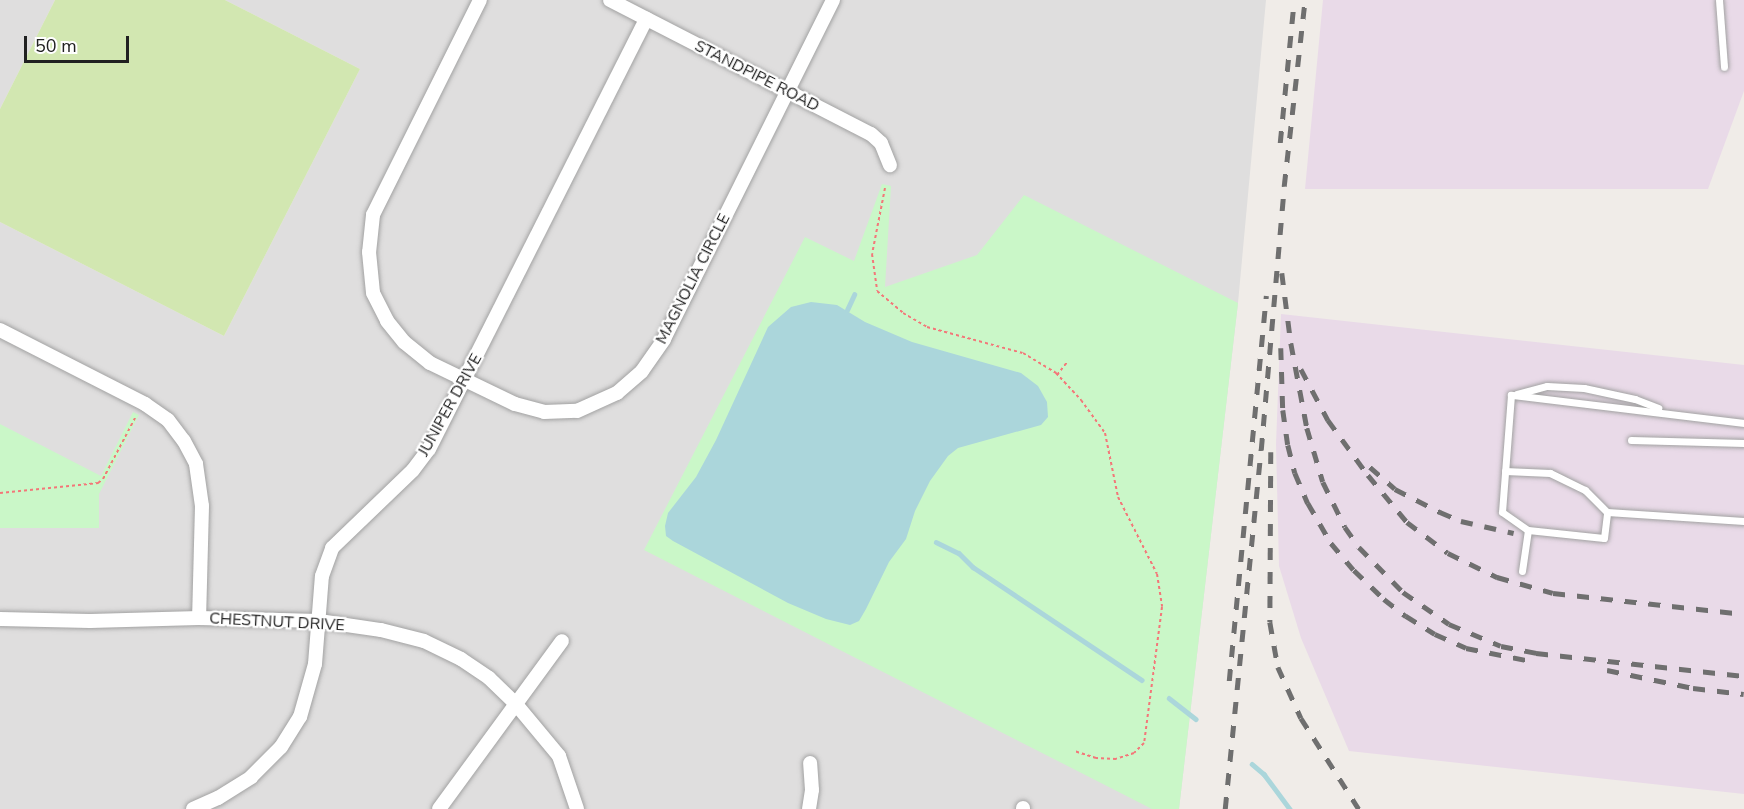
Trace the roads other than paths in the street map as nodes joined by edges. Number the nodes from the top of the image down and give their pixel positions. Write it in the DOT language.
graph roads {
  1 [pos="480,0"];
  2 [pos="610,0"];
  3 [pos="833,0"];
  4 [pos="1719,0"];
  5 [pos="646,20"];
  6 [pos="1724,67"];
  7 [pos="787,92"];
  8 [pos="890,165"];
  9 [pos="0,330"];
  10 [pos="465,380"];
  11 [pos="1511,395"];
  12 [pos="1665,412"];
  13 [pos="1744,423"];
  14 [pos="1631,440"];
  15 [pos="1744,443"];
  16 [pos="1505,471"];
  17 [pos="1607,512"];
  18 [pos="1744,521"];
  19 [pos="1528,530"];
  20 [pos="1522,571"];
  21 [pos="199,618"];
  22 [pos="0,619"];
  23 [pos="319,621"];
  24 [pos="562,641"];
  25 [pos="515,703"];
  26 [pos="810,763"];
  27 [pos="193,809"];
  28 [pos="439,809"];
  29 [pos="577,809"];
  30 [pos="809,809"];
  1 -- 10 [label="street, MAGNOLIA CIRCLE"];
  2 -- 5 [label="street, STANDPIPE ROAD"];
  3 -- 7 [label="street, MAGNOLIA CIRCLE"];
  4 -- 6 [label="lane"];
  5 -- 7 [label="street, STANDPIPE ROAD"];
  5 -- 10 [label="street, JUNIPER DRIVE"];
  7 -- 8 [label="street, STANDPIPE ROAD"];
  7 -- 10 [label="street, MAGNOLIA CIRCLE"];
  9 -- 21 [label="street"];
  10 -- 23 [label="street, JUNIPER DRIVE"];
  11 -- 12 [label="lane"];
  11 -- 12 [label="lane"];
  11 -- 16 [label="lane"];
  12 -- 13 [label="lane"];
  14 -- 15 [label="lane"];
  16 -- 17 [label="lane"];
  16 -- 19 [label="lane"];
  17 -- 18 [label="lane"];
  17 -- 19 [label="lane"];
  19 -- 20 [label="lane"];
  21 -- 22 [label="street, CHESTNUT DRIVE"];
  21 -- 23 [label="street, CHESTNUT DRIVE"];
  23 -- 25 [label="street, CHESTNUT DRIVE"];
  23 -- 27 [label="street, JUNIPER DRIVE"];
  24 -- 25 [label="street"];
  25 -- 28 [label="street"];
  25 -- 29 [label="street, CHESTNUT DRIVE"];
  26 -- 30 [label="street"];
}
